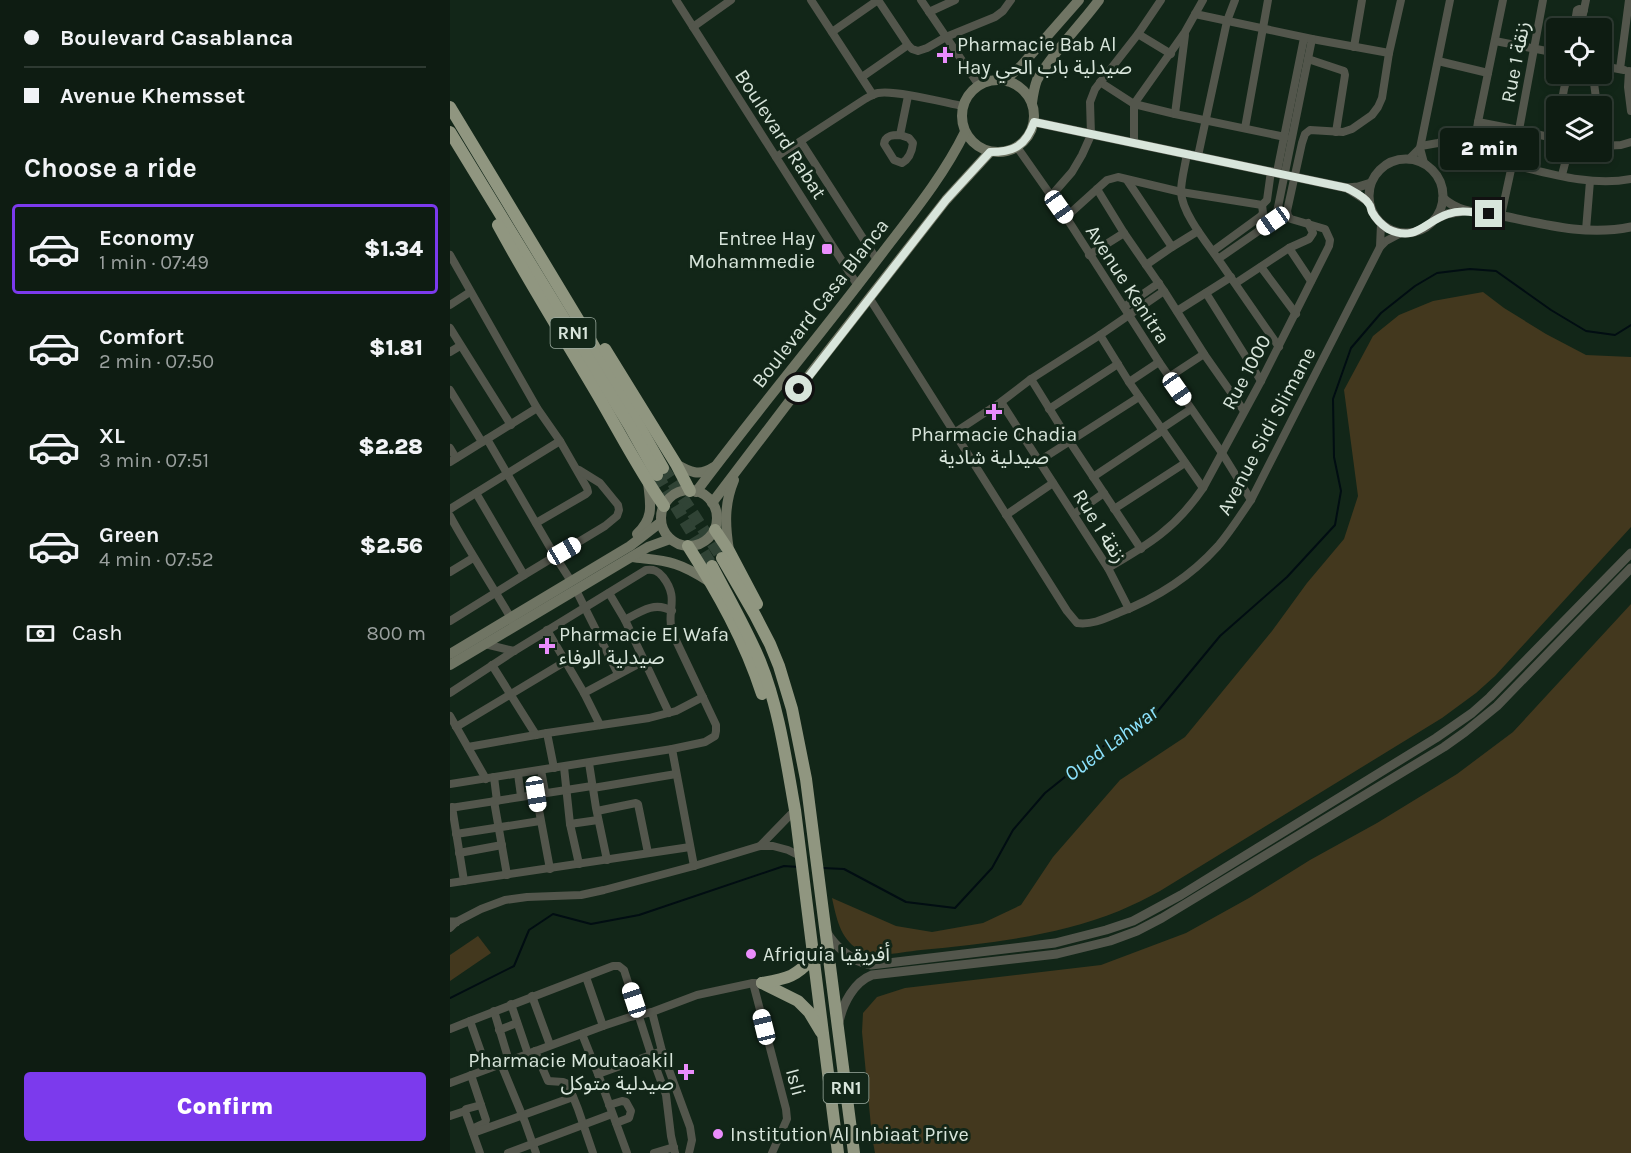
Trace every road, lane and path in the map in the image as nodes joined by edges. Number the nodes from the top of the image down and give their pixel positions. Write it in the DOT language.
graph roads {
  1 [pos="676,0"];
  2 [pos="731,0"];
  3 [pos="811,0"];
  4 [pos="878,0"];
  5 [pos="921,0"];
  6 [pos="955,0"];
  7 [pos="1011,0"];
  8 [pos="1079,0"];
  9 [pos="1099,0"];
  10 [pos="1161,0"];
  11 [pos="1203,0"];
  12 [pos="1235,0"];
  13 [pos="1268,0"];
  14 [pos="1362,0"];
  15 [pos="1401,0"];
  16 [pos="1450,0"];
  17 [pos="1503,0"];
  18 [pos="1543,0"];
  19 [pos="1586,0"];
  20 [pos="1629,0"];
  21 [pos="1584,10"];
  22 [pos="929,12"];
  23 [pos="1195,14"];
  24 [pos="1576,18"];
  25 [pos="1582,18"];
  26 [pos="1227,21"];
  27 [pos="693,27"];
  28 [pos="1263,28"];
  29 [pos="832,32"];
  30 [pos="1185,32"];
  31 [pos="1138,34"];
  32 [pos="946,37"];
  33 [pos="1308,38"];
  34 [pos="1495,41"];
  35 [pos="907,43"];
  36 [pos="1354,47"];
  37 [pos="1535,49"];
  38 [pos="1546,51"];
  39 [pos="1389,53"];
  40 [pos="1171,54"];
  41 [pos="1308,59"];
  42 [pos="1438,61"];
  43 [pos="1612,68"];
  44 [pos="1627,71"];
  45 [pos="1488,74"];
  46 [pos="862,77"];
  47 [pos="1005,80"];
  48 [pos="1100,82"];
  49 [pos="978,84"];
  50 [pos="873,95"];
  51 [pos="908,96"];
  52 [pos="1032,104"];
  53 [pos="1134,104"];
  54 [pos="450,106"];
  55 [pos="962,106"];
  56 [pos="1631,111"];
  57 [pos="1175,114"];
  58 [pos="1205,121"];
  59 [pos="1034,122"];
  60 [pos="1478,122"];
  61 [pos="1245,128"];
  62 [pos="1520,130"];
  63 [pos="450,132"];
  64 [pos="964,132"];
  65 [pos="1336,132"];
  66 [pos="1476,132"];
  67 [pos="900,135"];
  68 [pos="1090,135"];
  69 [pos="1546,136"];
  70 [pos="1285,137"];
  71 [pos="801,142"];
  72 [pos="1631,142"];
  73 [pos="1134,143"];
  74 [pos="1612,145"];
  75 [pos="1017,147"];
  76 [pos="1420,147"];
  77 [pos="990,152"];
  78 [pos="1187,154"];
  79 [pos="1198,156"];
  80 [pos="776,157"];
  81 [pos="1409,159"];
  82 [pos="1566,162"];
  83 [pos="1424,163"];
  84 [pos="1512,165"];
  85 [pos="1278,172"];
  86 [pos="1562,176"];
  87 [pos="1296,177"];
  88 [pos="1631,179"];
  89 [pos="1127,180"];
  90 [pos="1590,181"];
  91 [pos="1371,183"];
  92 [pos="1347,188"];
  93 [pos="1097,189"];
  94 [pos="501,190"];
  95 [pos="1181,192"];
  96 [pos="1051,196"];
  97 [pos="1443,198"];
  98 [pos="1369,202"];
  99 [pos="1262,205"];
  100 [pos="1463,211"];
  101 [pos="1502,216"];
  102 [pos="1066,217"];
  103 [pos="1434,220"];
  104 [pos="1308,223"];
  105 [pos="1381,224"];
  106 [pos="1631,227"];
  107 [pos="1586,230"];
  108 [pos="1198,231"];
  109 [pos="1124,233"];
  110 [pos="1401,233"];
  111 [pos="1172,247"];
  112 [pos="1380,247"];
  113 [pos="1289,248"];
  114 [pos="1212,251"];
  115 [pos="450,255"];
  116 [pos="1089,255"];
  117 [pos="1218,259"];
  118 [pos="877,260"];
  119 [pos="1146,265"];
  120 [pos="1261,267"];
  121 [pos="1234,280"];
  122 [pos="1311,281"];
  123 [pos="1159,283"];
  124 [pos="858,286"];
  125 [pos="1164,291"];
  126 [pos="470,292"];
  127 [pos="1206,293"];
  128 [pos="870,299"];
  129 [pos="450,305"];
  130 [pos="1124,307"];
  131 [pos="1177,311"];
  132 [pos="1296,314"];
  133 [pos="1130,315"];
  134 [pos="450,328"];
  135 [pos="1100,335"];
  136 [pos="460,346"];
  137 [pos="1279,347"];
  138 [pos="450,352"];
  139 [pos="1204,354"];
  140 [pos="1159,362"];
  141 [pos="1118,364"];
  142 [pos="1169,376"];
  143 [pos="1031,379"];
  144 [pos="1262,381"];
  145 [pos="1129,382"];
  146 [pos="450,390"];
  147 [pos="1139,397"];
  148 [pos="1001,402"];
  149 [pos="537,408"];
  150 [pos="1191,409"];
  151 [pos="1049,410"];
  152 [pos="1244,411"];
  153 [pos="510,425"];
  154 [pos="1162,430"];
  155 [pos="954,433"];
  156 [pos="485,441"];
  157 [pos="560,441"];
  158 [pos="1070,442"];
  159 [pos="450,448"];
  160 [pos="1222,453"];
  161 [pos="453,460"];
  162 [pos="1039,461"];
  163 [pos="1185,463"];
  164 [pos="676,464"];
  165 [pos="717,465"];
  166 [pos="576,468"];
  167 [pos="737,472"];
  168 [pos="507,473"];
  169 [pos="656,475"];
  170 [pos="1093,477"];
  171 [pos="1053,483"];
  172 [pos="1203,488"];
  173 [pos="693,491"];
  174 [pos="476,493"];
  175 [pos="1104,493"];
  176 [pos="1251,500"];
  177 [pos="712,503"];
  178 [pos="664,506"];
  179 [pos="450,508"];
  180 [pos="1114,509"];
  181 [pos="1074,514"];
  182 [pos="1006,515"];
  183 [pos="450,516"];
  184 [pos="662,522"];
  185 [pos="537,523"];
  186 [pos="453,529"];
  187 [pos="715,530"];
  188 [pos="670,539"];
  189 [pos="688,546"];
  190 [pos="1141,549"];
  191 [pos="630,551"];
  192 [pos="1631,553"];
  193 [pos="726,554"];
  194 [pos="555,556"];
  195 [pos="473,558"];
  196 [pos="712,566"];
  197 [pos="1108,568"];
  198 [pos="1629,570"];
  199 [pos="450,572"];
  200 [pos="524,575"];
  201 [pos="711,583"];
  202 [pos="574,585"];
  203 [pos="609,592"];
  204 [pos="496,593"];
  205 [pos="585,608"];
  206 [pos="1129,609"];
  207 [pos="672,610"];
  208 [pos="625,620"];
  209 [pos="450,621"];
  210 [pos="512,622"];
  211 [pos="547,630"];
  212 [pos="485,644"];
  213 [pos="514,651"];
  214 [pos="450,654"];
  215 [pos="566,661"];
  216 [pos="644,661"];
  217 [pos="450,665"];
  218 [pos="492,665"];
  219 [pos="618,675"];
  220 [pos="450,693"];
  221 [pos="584,693"];
  222 [pos="512,694"];
  223 [pos="704,697"];
  224 [pos="669,713"];
  225 [pos="450,716"];
  226 [pos="600,725"];
  227 [pos="456,727"];
  228 [pos="547,733"];
  229 [pos="536,735"];
  230 [pos="468,747"];
  231 [pos="672,749"];
  232 [pos="589,763"];
  233 [pos="564,767"];
  234 [pos="554,768"];
  235 [pos="541,770"];
  236 [pos="518,774"];
  237 [pos="676,774"];
  238 [pos="490,778"];
  239 [pos="450,784"];
  240 [pos="592,787"];
  241 [pos="568,790"];
  242 [pos="545,792"];
  243 [pos="536,794"];
  244 [pos="521,796"];
  245 [pos="496,801"];
  246 [pos="451,808"];
  247 [pos="795,810"];
  248 [pos="597,811"];
  249 [pos="598,820"];
  250 [pos="540,821"];
  251 [pos="570,824"];
  252 [pos="499,827"];
  253 [pos="455,840"];
  254 [pos="502,845"];
  255 [pos="760,846"];
  256 [pos="690,847"];
  257 [pos="459,853"];
  258 [pos="648,853"];
  259 [pos="607,860"];
  260 [pos="801,860"];
  261 [pos="579,864"];
  262 [pos="694,866"];
  263 [pos="550,868"];
  264 [pos="507,875"];
  265 [pos="464,881"];
  266 [pos="450,883"];
  267 [pos="452,924"];
  268 [pos="825,928"];
  269 [pos="814,957"];
  270 [pos="585,977"];
  271 [pos="758,983"];
  272 [pos="532,996"];
  273 [pos="511,1005"];
  274 [pos="494,1011"];
  275 [pos="652,1012"];
  276 [pos="639,1016"];
  277 [pos="470,1021"];
  278 [pos="517,1023"];
  279 [pos="838,1024"];
  280 [pos="603,1026"];
  281 [pos="450,1029"];
  282 [pos="499,1030"];
  283 [pos="582,1034"];
  284 [pos="824,1035"];
  285 [pos="550,1046"];
  286 [pos="662,1051"];
  287 [pos="532,1052"];
  288 [pos="651,1054"];
  289 [pos="505,1063"];
  290 [pos="487,1069"];
  291 [pos="450,1071"];
  292 [pos="598,1074"];
  293 [pos="471,1075"];
  294 [pos="452,1082"];
  295 [pos="573,1097"];
  296 [pos="481,1105"];
  297 [pos="609,1105"];
  298 [pos="465,1111"];
  299 [pos="612,1113"];
  300 [pos="450,1116"];
  301 [pos="523,1116"];
  302 [pos="616,1123"];
  303 [pos="584,1125"];
  304 [pos="472,1131"];
  305 [pos="532,1144"];
  306 [pos="675,1150"];
  307 [pos="480,1153"];
  308 [pos="508,1153"];
  309 [pos="536,1153"];
  310 [pos="593,1153"];
  311 [pos="627,1153"];
  312 [pos="654,1153"];
  313 [pos="689,1153"];
  314 [pos="772,1153"];
  315 [pos="838,1153"];
  316 [pos="854,1153"];
  1 -- 27 [label="street, Boulevard Rabat"];
  2 -- 27 [label="street"];
  3 -- 29 [label="street"];
  4 -- 29 [label="street"];
  4 -- 35 [label="street"];
  5 -- 22 [label="street"];
  6 -- 22 [label="street"];
  7 -- 32 [label="street"];
  8 -- 47 [label="main road"];
  9 -- 52 [label="main road"];
  10 -- 31 [label="street"];
  11 -- 23 [label="street"];
  12 -- 26 [label="street"];
  13 -- 28 [label="street"];
  14 -- 36 [label="street"];
  15 -- 39 [label="street"];
  16 -- 42 [label="street"];
  17 -- 34 [label="street"];
  18 -- 37 [label="street, Rue 1 زنقة"];
  19 -- 21 [label="street"];
  20 -- 44 [label="street"];
  21 -- 24 [label="street"];
  21 -- 25 [label="street"];
  22 -- 32 [label="street"];
  23 -- 26 [label="street"];
  23 -- 30 [label="street"];
  26 -- 28 [label="street"];
  26 -- 58 [label="street"];
  27 -- 80 [label="street, Boulevard Rabat"];
  28 -- 33 [label="street"];
  28 -- 61 [label="street"];
  29 -- 46 [label="street"];
  30 -- 40 [label="street"];
  30 -- 57 [label="street"];
  31 -- 40 [label="street"];
  31 -- 48 [label="street"];
  32 -- 35 [label="street"];
  32 -- 49 [label="street"];
  33 -- 36 [label="street"];
  33 -- 41 [label="street"];
  33 -- 70 [label="street"];
  34 -- 37 [label="street"];
  34 -- 45 [label="street"];
  35 -- 46 [label="street"];
  36 -- 39 [label="street"];
  37 -- 38 [label="street"];
  37 -- 62 [label="street, Rue 1 زنقة"];
  39 -- 65 [label="street"];
  40 -- 53 [label="street"];
  41 -- 65 [label="street"];
  41 -- 85 [label="street"];
  42 -- 45 [label="street"];
  42 -- 76 [label="street"];
  43 -- 44 [label="street"];
  44 -- 56 [label="street"];
  45 -- 60 [label="street"];
  46 -- 50 [label="street"];
  47 -- 49 [label="main road"];
  47 -- 52 [label="main road"];
  48 -- 53 [label="street"];
  48 -- 68 [label="street"];
  49 -- 55 [label="main road"];
  50 -- 51 [label="street"];
  50 -- 71 [label="street"];
  51 -- 55 [label="street"];
  51 -- 67 [label="street"];
  52 -- 59 [label="main road"];
  53 -- 57 [label="street"];
  53 -- 73 [label="street"];
  54 -- 94 [label="highway, RN1"];
  55 -- 64 [label="main road"];
  57 -- 58 [label="street"];
  58 -- 61 [label="street"];
  58 -- 79 [label="street"];
  59 -- 68 [label="street"];
  59 -- 75 [label="main road"];
  60 -- 62 [label="street"];
  60 -- 66 [label="street"];
  61 -- 70 [label="street"];
  62 -- 69 [label="street"];
  63 -- 169 [label="highway"];
  64 -- 77 [label="main road"];
  64 -- 118 [label="main road, Boulevard Casa Blanca"];
  65 -- 87 [label="street"];
  66 -- 76 [label="street"];
  66 -- 84 [label="street"];
  68 -- 73 [label="street"];
  68 -- 96 [label="street"];
  70 -- 85 [label="street"];
  71 -- 80 [label="street"];
  71 -- 118 [label="street"];
  72 -- 74 [label="street"];
  73 -- 78 [label="street"];
  75 -- 77 [label="main road"];
  75 -- 96 [label="street, Avenue Kenitra"];
  76 -- 81 [label="street"];
  76 -- 83 [label="street"];
  77 -- 128 [label="main road, Boulevard Casa Blanca"];
  78 -- 79 [label="street"];
  78 -- 95 [label="street"];
  79 -- 85 [label="street"];
  80 -- 124 [label="street, Boulevard Rabat"];
  81 -- 83 [label="street"];
  81 -- 91 [label="street"];
  82 -- 86 [label="street"];
  83 -- 97 [label="street"];
  84 -- 86 [label="street"];
  84 -- 101 [label="street"];
  85 -- 87 [label="street"];
  85 -- 99 [label="street"];
  85 -- 117 [label="street"];
  86 -- 90 [label="street"];
  87 -- 92 [label="street"];
  87 -- 104 [label="street, Rue 1000"];
  88 -- 90 [label="street"];
  89 -- 93 [label="street"];
  89 -- 95 [label="street"];
  89 -- 111 [label="street"];
  90 -- 107 [label="street"];
  91 -- 92 [label="street"];
  91 -- 98 [label="street"];
  92 -- 98 [label="street"];
  93 -- 102 [label="street"];
  93 -- 109 [label="street"];
  94 -- 164 [label="highway"];
  94 -- 169 [label="highway, RN1"];
  95 -- 99 [label="street"];
  95 -- 108 [label="street"];
  96 -- 102 [label="street, Avenue Kenitra"];
  97 -- 100 [label="street"];
  97 -- 103 [label="street"];
  98 -- 105 [label="street"];
  99 -- 114 [label="street"];
  100 -- 101 [label="street"];
  100 -- 103 [label="street"];
  101 -- 107 [label="street"];
  102 -- 116 [label="street, Avenue Kenitra"];
  103 -- 110 [label="street"];
  104 -- 113 [label="street"];
  104 -- 122 [label="street, Rue 1000"];
  105 -- 110 [label="street"];
  105 -- 112 [label="street, Avenue Sidi Slimane"];
  106 -- 107 [label="street"];
  108 -- 111 [label="street"];
  108 -- 114 [label="street"];
  109 -- 116 [label="street"];
  109 -- 119 [label="street"];
  110 -- 112 [label="street, Avenue Sidi Slimane"];
  111 -- 119 [label="street"];
  112 -- 176 [label="street, Avenue Sidi Slimane"];
  113 -- 120 [label="street"];
  113 -- 122 [label="street"];
  114 -- 117 [label="street"];
  115 -- 126 [label="street"];
  116 -- 130 [label="street, Avenue Kenitra"];
  117 -- 121 [label="street"];
  118 -- 124 [label="main road, Boulevard Casa Blanca"];
  119 -- 123 [label="street"];
  120 -- 121 [label="street"];
  120 -- 132 [label="street"];
  121 -- 127 [label="street"];
  121 -- 137 [label="street"];
  122 -- 132 [label="street, Rue 1000"];
  123 -- 125 [label="street"];
  123 -- 130 [label="street"];
  124 -- 165 [label="main road, Boulevard Casa Blanca"];
  125 -- 131 [label="street"];
  125 -- 133 [label="street"];
  126 -- 129 [label="street"];
  126 -- 149 [label="street"];
  127 -- 131 [label="street"];
  127 -- 144 [label="street"];
  128 -- 155 [label="street"];
  128 -- 167 [label="main road, Boulevard Casa Blanca"];
  130 -- 133 [label="street, Avenue Kenitra"];
  131 -- 139 [label="street"];
  132 -- 137 [label="street, Rue 1000"];
  133 -- 135 [label="street"];
  133 -- 140 [label="street, Avenue Kenitra"];
  134 -- 136 [label="street"];
  135 -- 141 [label="street"];
  135 -- 143 [label="street"];
  136 -- 138 [label="street"];
  136 -- 153 [label="street"];
  137 -- 144 [label="street, Rue 1000"];
  139 -- 142 [label="street"];
  139 -- 152 [label="street"];
  140 -- 142 [label="street, Avenue Kenitra"];
  140 -- 145 [label="street"];
  141 -- 145 [label="street"];
  141 -- 151 [label="street"];
  142 -- 150 [label="street, Avenue Kenitra"];
  143 -- 148 [label="street"];
  143 -- 151 [label="street"];
  144 -- 152 [label="street, Rue 1000"];
  145 -- 147 [label="street"];
  146 -- 156 [label="street"];
  147 -- 154 [label="street"];
  147 -- 158 [label="street"];
  148 -- 155 [label="street"];
  148 -- 162 [label="street, Rue 1 زنقة"];
  149 -- 153 [label="street"];
  149 -- 157 [label="street"];
  150 -- 154 [label="street"];
  150 -- 160 [label="street, Avenue Kenitra"];
  151 -- 158 [label="street"];
  152 -- 160 [label="street, Rue 1000"];
  153 -- 156 [label="street"];
  154 -- 163 [label="street"];
  154 -- 170 [label="street"];
  155 -- 182 [label="street"];
  156 -- 161 [label="street"];
  156 -- 168 [label="street"];
  157 -- 166 [label="street"];
  157 -- 168 [label="street"];
  158 -- 162 [label="street"];
  158 -- 170 [label="street"];
  159 -- 161 [label="street"];
  160 -- 172 [label="street, Rue 1000"];
  160 -- 176 [label="street, Avenue Kenitra"];
  162 -- 171 [label="street, Rue 1 زنقة"];
  163 -- 172 [label="street"];
  163 -- 180 [label="street"];
  164 -- 165 [label="main road"];
  164 -- 173 [label="highway"];
  165 -- 173 [label="main road, Boulevard Casa Blanca"];
  166 -- 185 [label="street"];
  166 -- 194 [label="street"];
  167 -- 177 [label="main road, Boulevard Casa Blanca"];
  167 -- 193 [label="main road"];
  168 -- 174 [label="street"];
  168 -- 185 [label="street"];
  169 -- 178 [label="highway"];
  169 -- 191 [label="main road"];
  170 -- 175 [label="street"];
  171 -- 181 [label="street, Rue 1 زنقة"];
  171 -- 182 [label="street"];
  172 -- 190 [label="street, Rue 1000"];
  173 -- 177 [label="main road"];
  173 -- 178 [label="main road"];
  174 -- 179 [label="street"];
  174 -- 200 [label="street"];
  175 -- 180 [label="street"];
  175 -- 181 [label="street"];
  176 -- 206 [label="street, Avenue Sidi Slimane"];
  177 -- 187 [label="main road"];
  178 -- 184 [label="main road"];
  180 -- 190 [label="street"];
  181 -- 197 [label="street, Rue 1 زنقة"];
  182 -- 206 [label="street, Avenue Sidi Slimane"];
  183 -- 186 [label="street"];
  184 -- 188 [label="main road"];
  184 -- 191 [label="main road"];
  185 -- 194 [label="street"];
  186 -- 195 [label="street"];
  187 -- 189 [label="main road"];
  187 -- 193 [label="highway"];
  188 -- 189 [label="main road"];
  188 -- 191 [label="main road"];
  189 -- 201 [label="highway"];
  190 -- 197 [label="street, Rue 1000"];
  191 -- 201 [label="main road"];
  191 -- 202 [label="main road"];
  192 -- 268 [label="street"];
  193 -- 268 [label="highway, RN1"];
  194 -- 200 [label="street"];
  194 -- 202 [label="street"];
  195 -- 199 [label="street"];
  195 -- 204 [label="street"];
  196 -- 247 [label="highway, RN1"];
  197 -- 206 [label="street, Rue 1 زنقة"];
  198 -- 279 [label="street"];
  200 -- 204 [label="street"];
  201 -- 247 [label="highway"];
  202 -- 205 [label="street"];
  202 -- 210 [label="main road"];
  203 -- 205 [label="street"];
  203 -- 207 [label="street"];
  203 -- 208 [label="street"];
  204 -- 209 [label="street"];
  204 -- 210 [label="street"];
  205 -- 211 [label="street"];
  205 -- 219 [label="street"];
  207 -- 208 [label="street"];
  207 -- 223 [label="street"];
  208 -- 216 [label="street"];
  210 -- 212 [label="main road"];
  210 -- 214 [label="main road"];
  211 -- 213 [label="street"];
  211 -- 215 [label="street"];
  212 -- 213 [label="street"];
  212 -- 217 [label="main road"];
  213 -- 218 [label="street"];
  215 -- 221 [label="street"];
  215 -- 222 [label="street"];
  216 -- 219 [label="street"];
  216 -- 224 [label="street"];
  218 -- 220 [label="street"];
  218 -- 222 [label="street"];
  219 -- 221 [label="street"];
  221 -- 226 [label="street"];
  222 -- 227 [label="street"];
  222 -- 229 [label="street"];
  223 -- 224 [label="street"];
  223 -- 231 [label="street"];
  224 -- 226 [label="street"];
  225 -- 227 [label="street"];
  226 -- 228 [label="street"];
  227 -- 230 [label="street"];
  228 -- 229 [label="street"];
  228 -- 234 [label="street"];
  229 -- 230 [label="street"];
  230 -- 238 [label="street"];
  231 -- 232 [label="street"];
  231 -- 237 [label="street"];
  232 -- 233 [label="street"];
  232 -- 240 [label="street"];
  233 -- 234 [label="street"];
  233 -- 241 [label="street"];
  234 -- 235 [label="street"];
  235 -- 236 [label="street"];
  235 -- 242 [label="street"];
  236 -- 238 [label="street"];
  236 -- 244 [label="street"];
  237 -- 240 [label="street"];
  237 -- 256 [label="street"];
  238 -- 239 [label="street"];
  238 -- 245 [label="street"];
  240 -- 241 [label="street"];
  240 -- 248 [label="street"];
  241 -- 242 [label="street"];
  241 -- 251 [label="street"];
  242 -- 243 [label="street"];
  243 -- 244 [label="street"];
  243 -- 250 [label="street"];
  244 -- 245 [label="street"];
  245 -- 246 [label="street"];
  245 -- 252 [label="street"];
  246 -- 253 [label="street"];
  247 -- 255 [label="street"];
  247 -- 260 [label="highway, RN1"];
  248 -- 249 [label="street"];
  248 -- 258 [label="street"];
  249 -- 251 [label="street"];
  249 -- 259 [label="street"];
  250 -- 252 [label="street"];
  250 -- 263 [label="street"];
  251 -- 261 [label="street"];
  252 -- 253 [label="street"];
  252 -- 254 [label="street"];
  253 -- 257 [label="street"];
  254 -- 257 [label="street"];
  254 -- 264 [label="street"];
  255 -- 260 [label="street"];
  255 -- 262 [label="street"];
  256 -- 258 [label="street"];
  256 -- 262 [label="street"];
  257 -- 265 [label="street"];
  258 -- 259 [label="street"];
  259 -- 261 [label="street"];
  260 -- 269 [label="highway, RN1"];
  261 -- 263 [label="street"];
  262 -- 267 [label="street"];
  263 -- 264 [label="street"];
  264 -- 265 [label="street"];
  265 -- 266 [label="street"];
  268 -- 279 [label="highway, RN1"];
  269 -- 271 [label="highway"];
  269 -- 284 [label="highway, RN1"];
  270 -- 272 [label="street"];
  270 -- 276 [label="street"];
  270 -- 280 [label="street"];
  271 -- 275 [label="street"];
  271 -- 284 [label="highway"];
  271 -- 314 [label="street, Isli"];
  272 -- 273 [label="street"];
  272 -- 285 [label="street"];
  273 -- 274 [label="street"];
  273 -- 278 [label="street"];
  274 -- 277 [label="street"];
  274 -- 282 [label="street"];
  275 -- 276 [label="street"];
  275 -- 286 [label="street"];
  276 -- 280 [label="street"];
  276 -- 288 [label="street"];
  277 -- 281 [label="street"];
  277 -- 290 [label="street"];
  278 -- 282 [label="street"];
  278 -- 287 [label="street"];
  279 -- 316 [label="highway, RN1"];
  280 -- 283 [label="street"];
  282 -- 289 [label="street"];
  283 -- 285 [label="street"];
  283 -- 292 [label="street"];
  284 -- 315 [label="highway, RN1"];
  285 -- 287 [label="street"];
  286 -- 288 [label="street"];
  286 -- 313 [label="street"];
  287 -- 289 [label="street"];
  287 -- 295 [label="street"];
  288 -- 292 [label="street"];
  288 -- 306 [label="street"];
  289 -- 290 [label="street"];
  289 -- 301 [label="street"];
  290 -- 293 [label="street"];
  291 -- 294 [label="street"];
  292 -- 297 [label="street"];
  293 -- 294 [label="street"];
  293 -- 296 [label="street"];
  295 -- 301 [label="street"];
  295 -- 303 [label="street"];
  296 -- 298 [label="street"];
  296 -- 304 [label="street"];
  297 -- 299 [label="street"];
  297 -- 302 [label="street"];
  298 -- 300 [label="street"];
  298 -- 304 [label="street"];
  299 -- 302 [label="street"];
  299 -- 303 [label="street"];
  301 -- 304 [label="street"];
  301 -- 305 [label="street"];
  302 -- 311 [label="street"];
  303 -- 305 [label="street"];
  303 -- 310 [label="street"];
  304 -- 307 [label="street"];
  305 -- 308 [label="street"];
  305 -- 309 [label="street"];
  306 -- 312 [label="street"];
}
